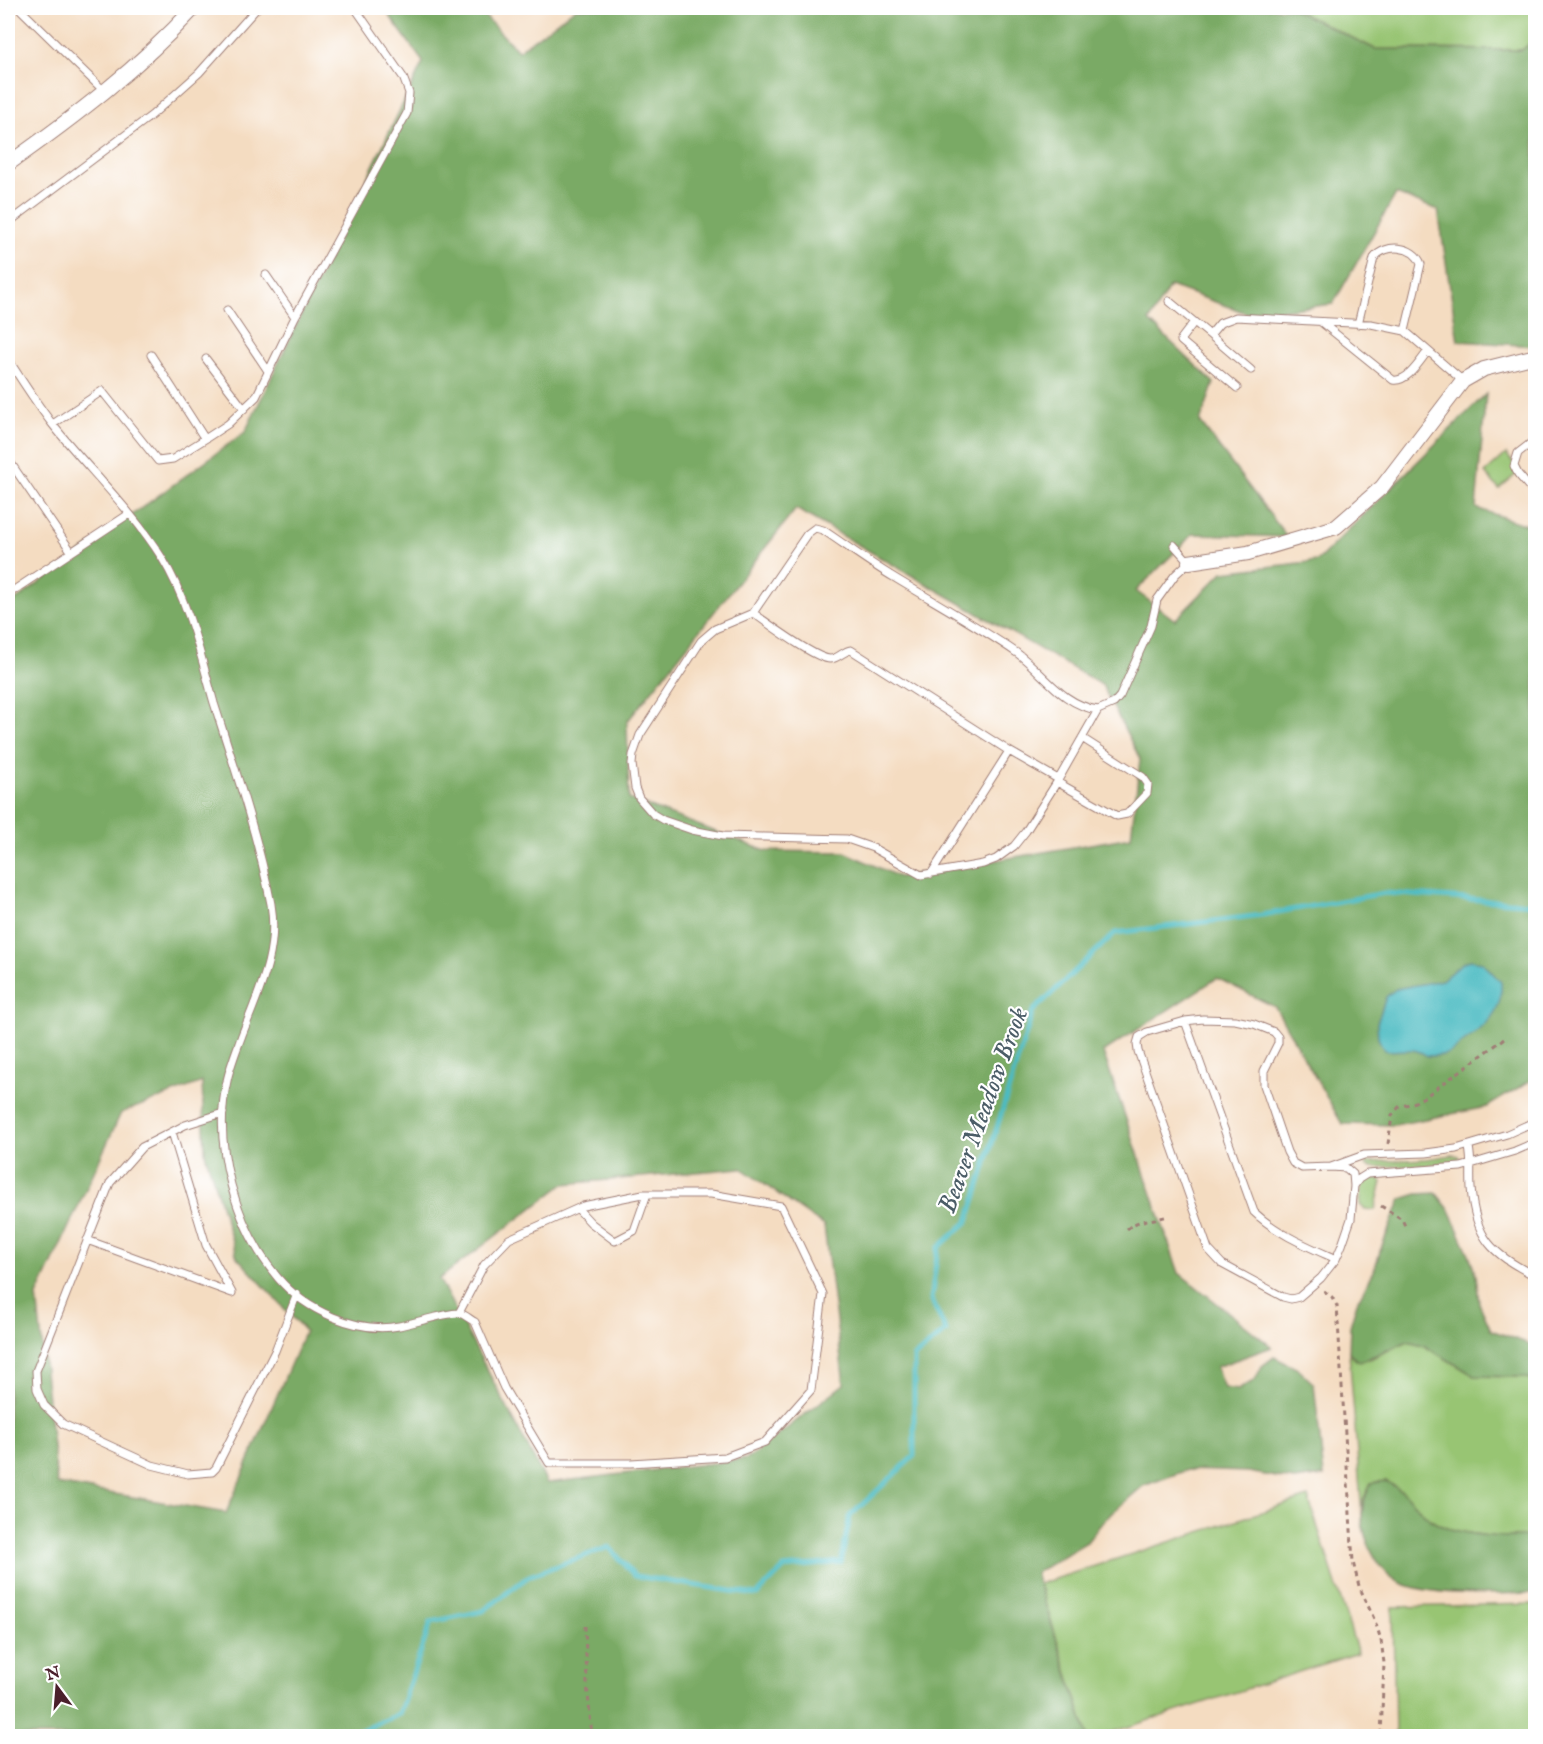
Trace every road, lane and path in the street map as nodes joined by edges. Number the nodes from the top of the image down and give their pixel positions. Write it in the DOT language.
graph roads {
  1 [pos="19,8"];
  2 [pos="194,8"];
  3 [pos="257,8"];
  4 [pos="355,8"];
  5 [pos="104,91"];
  6 [pos="8,164"];
  7 [pos="8,223"];
  8 [pos="266,275"];
  9 [pos="1168,301"];
  10 [pos="227,310"];
  11 [pos="295,316"];
  12 [pos="1194,322"];
  13 [pos="1321,322"];
  14 [pos="1358,324"];
  15 [pos="1405,331"];
  16 [pos="1210,335"];
  17 [pos="1428,351"];
  18 [pos="151,355"];
  19 [pos="1536,356"];
  20 [pos="8,359"];
  21 [pos="206,359"];
  22 [pos="1251,370"];
  23 [pos="268,371"];
  24 [pos="1463,381"];
  25 [pos="1237,388"];
  26 [pos="244,409"];
  27 [pos="53,424"];
  28 [pos="205,439"];
  29 [pos="1536,439"];
  30 [pos="8,459"];
  31 [pos="1536,495"];
  32 [pos="129,514"];
  33 [pos="1174,545"];
  34 [pos="71,551"];
  35 [pos="1189,562"];
  36 [pos="8,594"];
  37 [pos="753,613"];
  38 [pos="1098,710"];
  39 [pos="1082,738"];
  40 [pos="1010,751"];
  41 [pos="1057,781"];
  42 [pos="931,874"];
  43 [pos="1185,1021"];
  44 [pos="1504,1039"];
  45 [pos="223,1113"];
  46 [pos="1536,1121"];
  47 [pos="172,1132"];
  48 [pos="1536,1142"];
  49 [pos="1469,1146"];
  50 [pos="1387,1149"];
  51 [pos="1472,1165"];
  52 [pos="1331,1167"];
  53 [pos="1354,1186"];
  54 [pos="647,1194"];
  55 [pos="1381,1206"];
  56 [pos="578,1209"];
  57 [pos="1168,1216"];
  58 [pos="1405,1226"];
  59 [pos="1127,1229"];
  60 [pos="87,1240"];
  61 [pos="1335,1259"];
  62 [pos="1536,1276"];
  63 [pos="1315,1284"];
  64 [pos="297,1294"];
  65 [pos="459,1313"];
  66 [pos="585,1626"];
  67 [pos="592,1737"];
  68 [pos="1380,1737"];
  1 -- 5 [label="lane"];
  2 -- 5 [label="street"];
  3 -- 7 [label="lane"];
  4 -- 11 [label="lane"];
  5 -- 6 [label="street"];
  8 -- 11 [label="lane"];
  9 -- 12 [label="lane"];
  10 -- 23 [label="lane"];
  11 -- 23 [label="lane"];
  12 -- 16 [label="lane"];
  12 -- 25 [label="lane"];
  13 -- 14 [label="lane"];
  13 -- 16 [label="lane"];
  13 -- 17 [label="lane"];
  14 -- 15 [label="lane"];
  14 -- 15 [label="lane"];
  15 -- 17 [label="lane"];
  16 -- 22 [label="lane"];
  17 -- 24 [label="lane"];
  18 -- 28 [label="lane"];
  19 -- 24 [label="street"];
  20 -- 27 [label="lane"];
  21 -- 26 [label="lane"];
  23 -- 26 [label="lane"];
  24 -- 35 [label="street"];
  26 -- 28 [label="lane"];
  27 -- 28 [label="lane"];
  27 -- 32 [label="lane"];
  29 -- 31 [label="lane"];
  30 -- 34 [label="lane"];
  32 -- 34 [label="lane"];
  32 -- 45 [label="lane"];
  33 -- 35 [label="lane"];
  34 -- 36 [label="lane"];
  35 -- 38 [label="lane"];
  37 -- 38 [label="lane"];
  37 -- 40 [label="lane"];
  37 -- 42 [label="lane"];
  38 -- 39 [label="lane"];
  39 -- 41 [label="lane"];
  39 -- 41 [label="lane"];
  40 -- 41 [label="lane"];
  40 -- 42 [label="lane"];
  41 -- 42 [label="lane"];
  43 -- 52 [label="lane"];
  43 -- 61 [label="lane"];
  43 -- 63 [label="lane"];
  44 -- 50 [label="path"];
  45 -- 47 [label="lane"];
  45 -- 64 [label="lane"];
  46 -- 49 [label="lane"];
  47 -- 60 [label="lane"];
  47 -- 60 [label="lane"];
  48 -- 51 [label="lane"];
  49 -- 51 [label="lane"];
  49 -- 52 [label="lane"];
  51 -- 53 [label="lane"];
  51 -- 62 [label="lane"];
  52 -- 53 [label="lane"];
  53 -- 61 [label="lane"];
  54 -- 56 [label="lane"];
  54 -- 56 [label="lane"];
  54 -- 65 [label="lane"];
  55 -- 58 [label="path"];
  56 -- 65 [label="lane"];
  57 -- 59 [label="path"];
  60 -- 64 [label="lane"];
  61 -- 63 [label="lane"];
  63 -- 68 [label="path"];
  64 -- 65 [label="lane"];
  66 -- 67 [label="path"];
}
